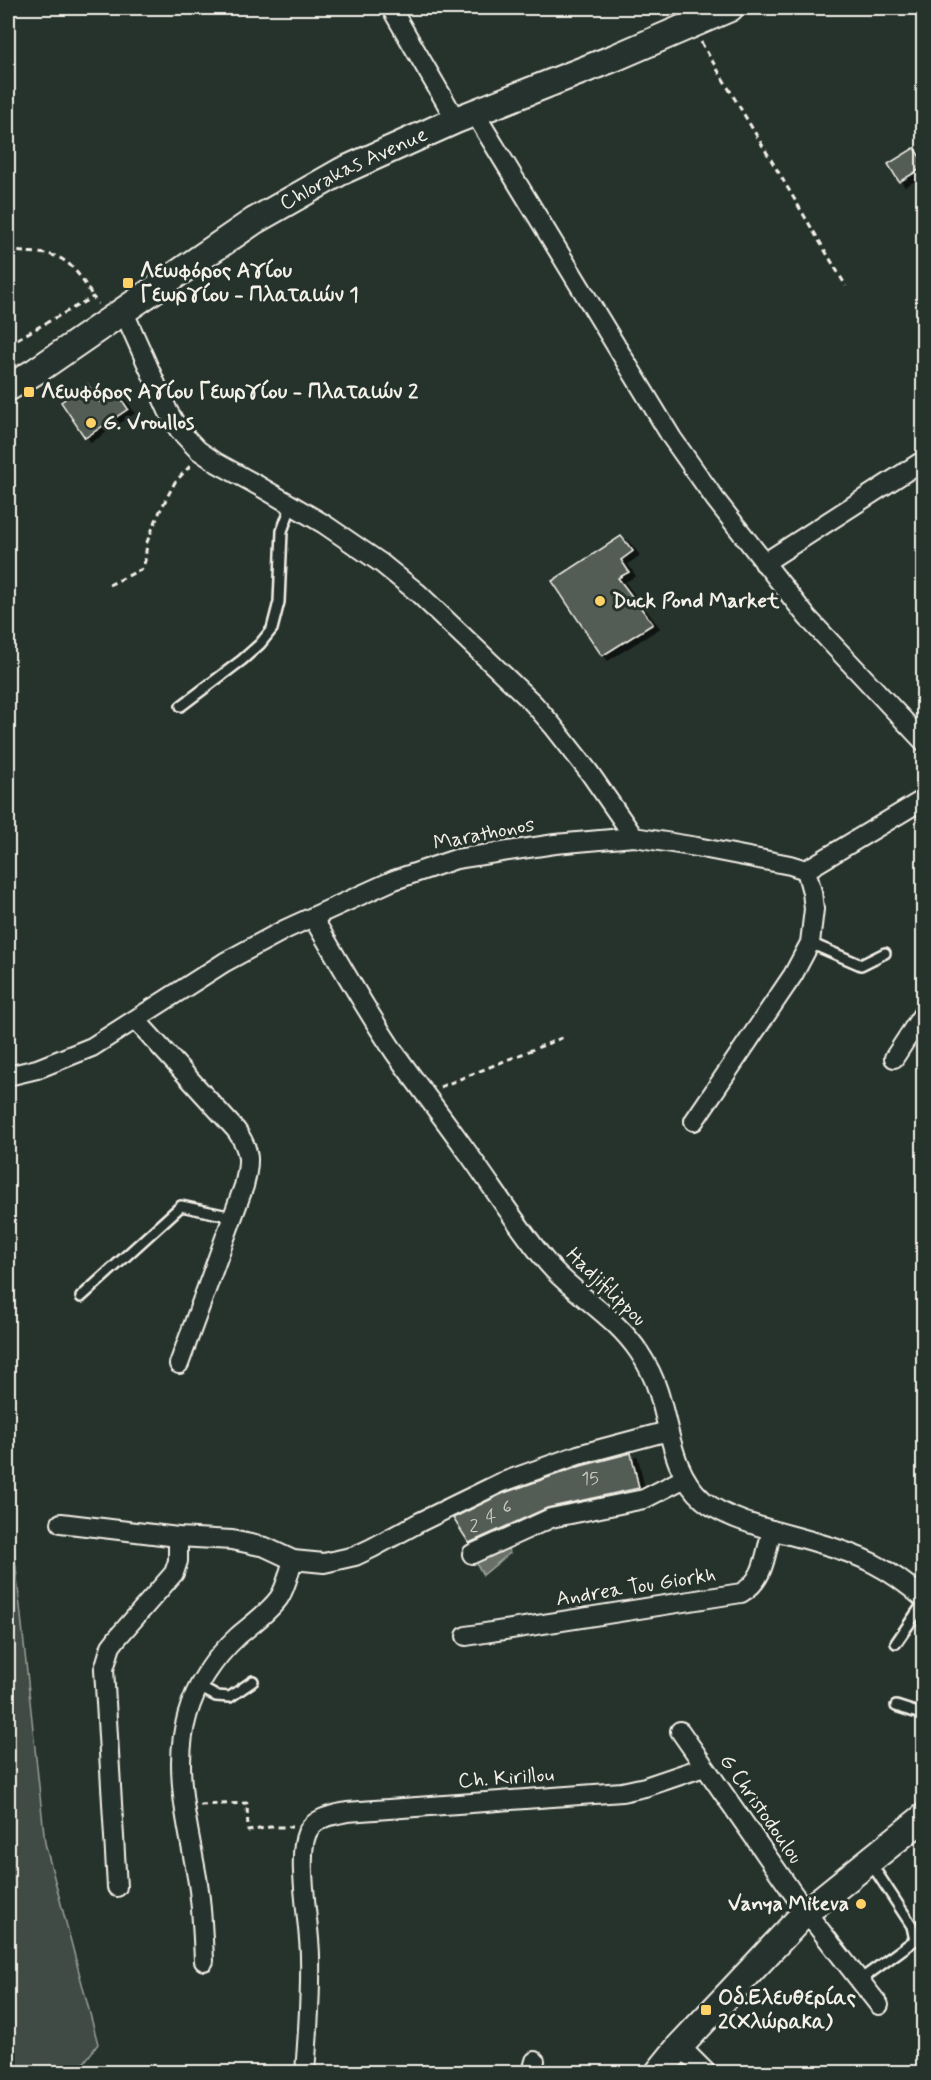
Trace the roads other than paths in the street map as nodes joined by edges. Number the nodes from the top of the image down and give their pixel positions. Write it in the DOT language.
graph roads {
  1 [pos="392,8"];
  2 [pos="730,8"];
  3 [pos="465,116"];
  4 [pos="117,315"];
  5 [pos="8,388"];
  6 [pos="924,460"];
  7 [pos="292,504"];
  8 [pos="764,564"];
  9 [pos="181,706"];
  10 [pos="924,742"];
  11 [pos="924,800"];
  12 [pos="634,837"];
  13 [pos="806,870"];
  14 [pos="313,918"];
  15 [pos="810,943"];
  16 [pos="885,953"];
  17 [pos="924,1012"];
  18 [pos="136,1020"];
  19 [pos="894,1058"];
  20 [pos="8,1076"];
  21 [pos="694,1122"];
  22 [pos="233,1217"];
  23 [pos="81,1297"];
  24 [pos="179,1364"];
  25 [pos="668,1431"];
  26 [pos="685,1478"];
  27 [pos="61,1523"];
  28 [pos="772,1530"];
  29 [pos="178,1537"];
  30 [pos="472,1554"];
  31 [pos="293,1560"];
  32 [pos="924,1601"];
  33 [pos="466,1636"];
  34 [pos="896,1643"];
  35 [pos="254,1681"];
  36 [pos="199,1687"];
  37 [pos="896,1706"];
  38 [pos="924,1715"];
  39 [pos="680,1731"];
  40 [pos="704,1767"];
  41 [pos="924,1817"];
  42 [pos="869,1860"];
  43 [pos="117,1887"];
  44 [pos="806,1912"];
  45 [pos="204,1961"];
  46 [pos="860,1980"];
  47 [pos="879,2005"];
  48 [pos="680,2046"];
  49 [pos="305,2073"];
  50 [pos="659,2073"];
  51 [pos="706,2073"];
  1 -- 3 [label="street"];
  2 -- 3 [label="main road, Chlorakas Avenue"];
  3 -- 4 [label="main road, Chlorakas Avenue"];
  3 -- 8 [label="street"];
  4 -- 5 [label="main road, Chlorakas Avenue"];
  4 -- 7 [label="street"];
  6 -- 8 [label="street"];
  7 -- 9 [label="lane"];
  7 -- 12 [label="street"];
  8 -- 10 [label="street"];
  11 -- 13 [label="street"];
  12 -- 13 [label="street, Marathonos"];
  12 -- 14 [label="street, Marathonos"];
  13 -- 15 [label="street"];
  14 -- 18 [label="street, Marathonos"];
  14 -- 25 [label="street, Hadjifilippou"];
  15 -- 16 [label="lane"];
  15 -- 21 [label="street"];
  17 -- 19 [label="street"];
  18 -- 20 [label="street, Marathonos"];
  18 -- 22 [label="street"];
  22 -- 23 [label="lane"];
  22 -- 24 [label="street"];
  25 -- 26 [label="street, Hadjifilippou"];
  25 -- 31 [label="street"];
  26 -- 28 [label="street, Hadjifilippou"];
  26 -- 30 [label="street"];
  27 -- 29 [label="street"];
  28 -- 32 [label="street, Hadjifilippou"];
  28 -- 33 [label="street, Andrea Tou Giorkh"];
  29 -- 31 [label="street"];
  29 -- 43 [label="street"];
  31 -- 36 [label="street"];
  32 -- 34 [label="lane"];
  35 -- 36 [label="lane"];
  36 -- 45 [label="street"];
  37 -- 38 [label="lane"];
  39 -- 40 [label="street, G Christodoulou"];
  40 -- 44 [label="street, G Christodoulou"];
  40 -- 49 [label="street, Ch. Kirillou"];
  41 -- 42 [label="main road"];
  42 -- 44 [label="main road"];
  42 -- 46 [label="lane"];
  44 -- 46 [label="street, G Christodoulou"];
  44 -- 48 [label="main road"];
  46 -- 47 [label="street, G Christodoulou"];
  48 -- 50 [label="main road"];
  48 -- 51 [label="street"];
}
